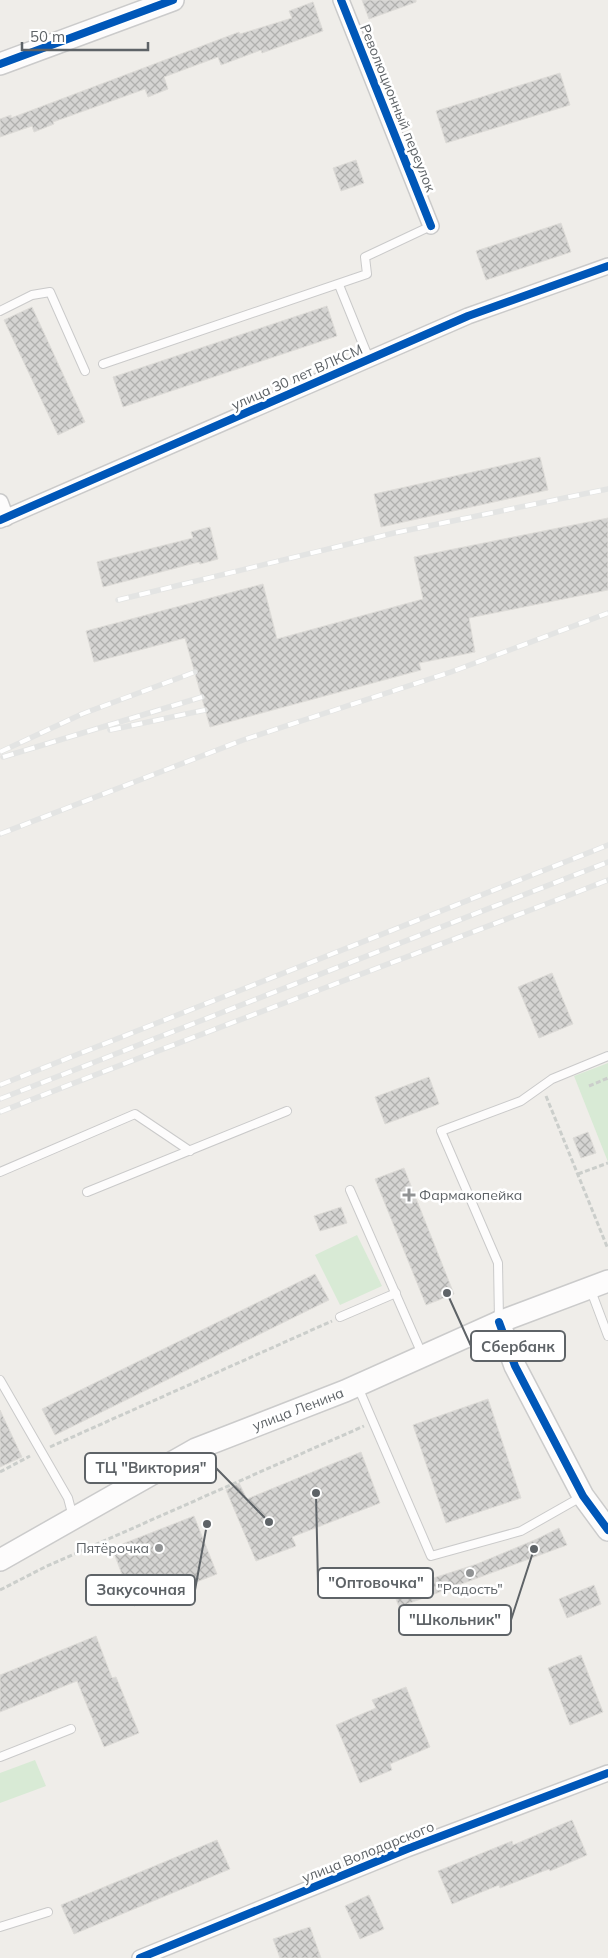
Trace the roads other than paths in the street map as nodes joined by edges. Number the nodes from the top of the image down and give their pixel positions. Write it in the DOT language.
graph roads {
  1 [pos="173,0"];
  2 [pos="341,0"];
  3 [pos="0,64"];
  4 [pos="431,226"];
  5 [pos="608,266"];
  6 [pos="339,284"];
  7 [pos="0,311"];
  8 [pos="369,359"];
  9 [pos="103,364"];
  10 [pos="84,371"];
  11 [pos="0,502"];
  12 [pos="3,519"];
  13 [pos="608,1056"];
  14 [pos="288,1111"];
  15 [pos="190,1151"];
  16 [pos="0,1172"];
  17 [pos="350,1190"];
  18 [pos="87,1192"];
  19 [pos="599,1284"];
  20 [pos="396,1293"];
  21 [pos="340,1317"];
  22 [pos="499,1322"];
  23 [pos="608,1336"];
  24 [pos="423,1356"];
  25 [pos="0,1380"];
  26 [pos="357,1385"];
  27 [pos="583,1496"];
  28 [pos="73,1519"];
  29 [pos="608,1530"];
  30 [pos="0,1560"];
  31 [pos="70,1728"];
  32 [pos="0,1757"];
  33 [pos="608,1773"];
  34 [pos="48,1912"];
  35 [pos="0,1927"];
  36 [pos="140,1958"];
  1 -- 3 [label="main road"];
  2 -- 4 [label="street, Революционный переулок"];
  4 -- 6 [label="lane"];
  5 -- 8 [label="street, улица 30 лет ВЛКСМ"];
  6 -- 8 [label="lane"];
  6 -- 9 [label="lane"];
  7 -- 10 [label="lane"];
  8 -- 12 [label="street, улица 30 лет ВЛКСМ"];
  11 -- 12 [label="street"];
  13 -- 22 [label="lane"];
  14 -- 15 [label="lane"];
  15 -- 16 [label="lane"];
  15 -- 18 [label="lane"];
  17 -- 20 [label="lane"];
  19 -- 22 [label="main road, улица Ленина"];
  19 -- 23 [label="lane"];
  20 -- 21 [label="lane"];
  20 -- 24 [label="lane"];
  22 -- 24 [label="main road, улица Ленина"];
  22 -- 27 [label="main road"];
  24 -- 26 [label="main road, улица Ленина"];
  25 -- 28 [label="lane"];
  26 -- 27 [label="lane"];
  26 -- 28 [label="main road, улица Ленина"];
  27 -- 29 [label="main road"];
  28 -- 30 [label="main road, улица Ленина"];
  31 -- 32 [label="lane"];
  33 -- 36 [label="street, улица Володарского"];
  34 -- 35 [label="lane"];
}
